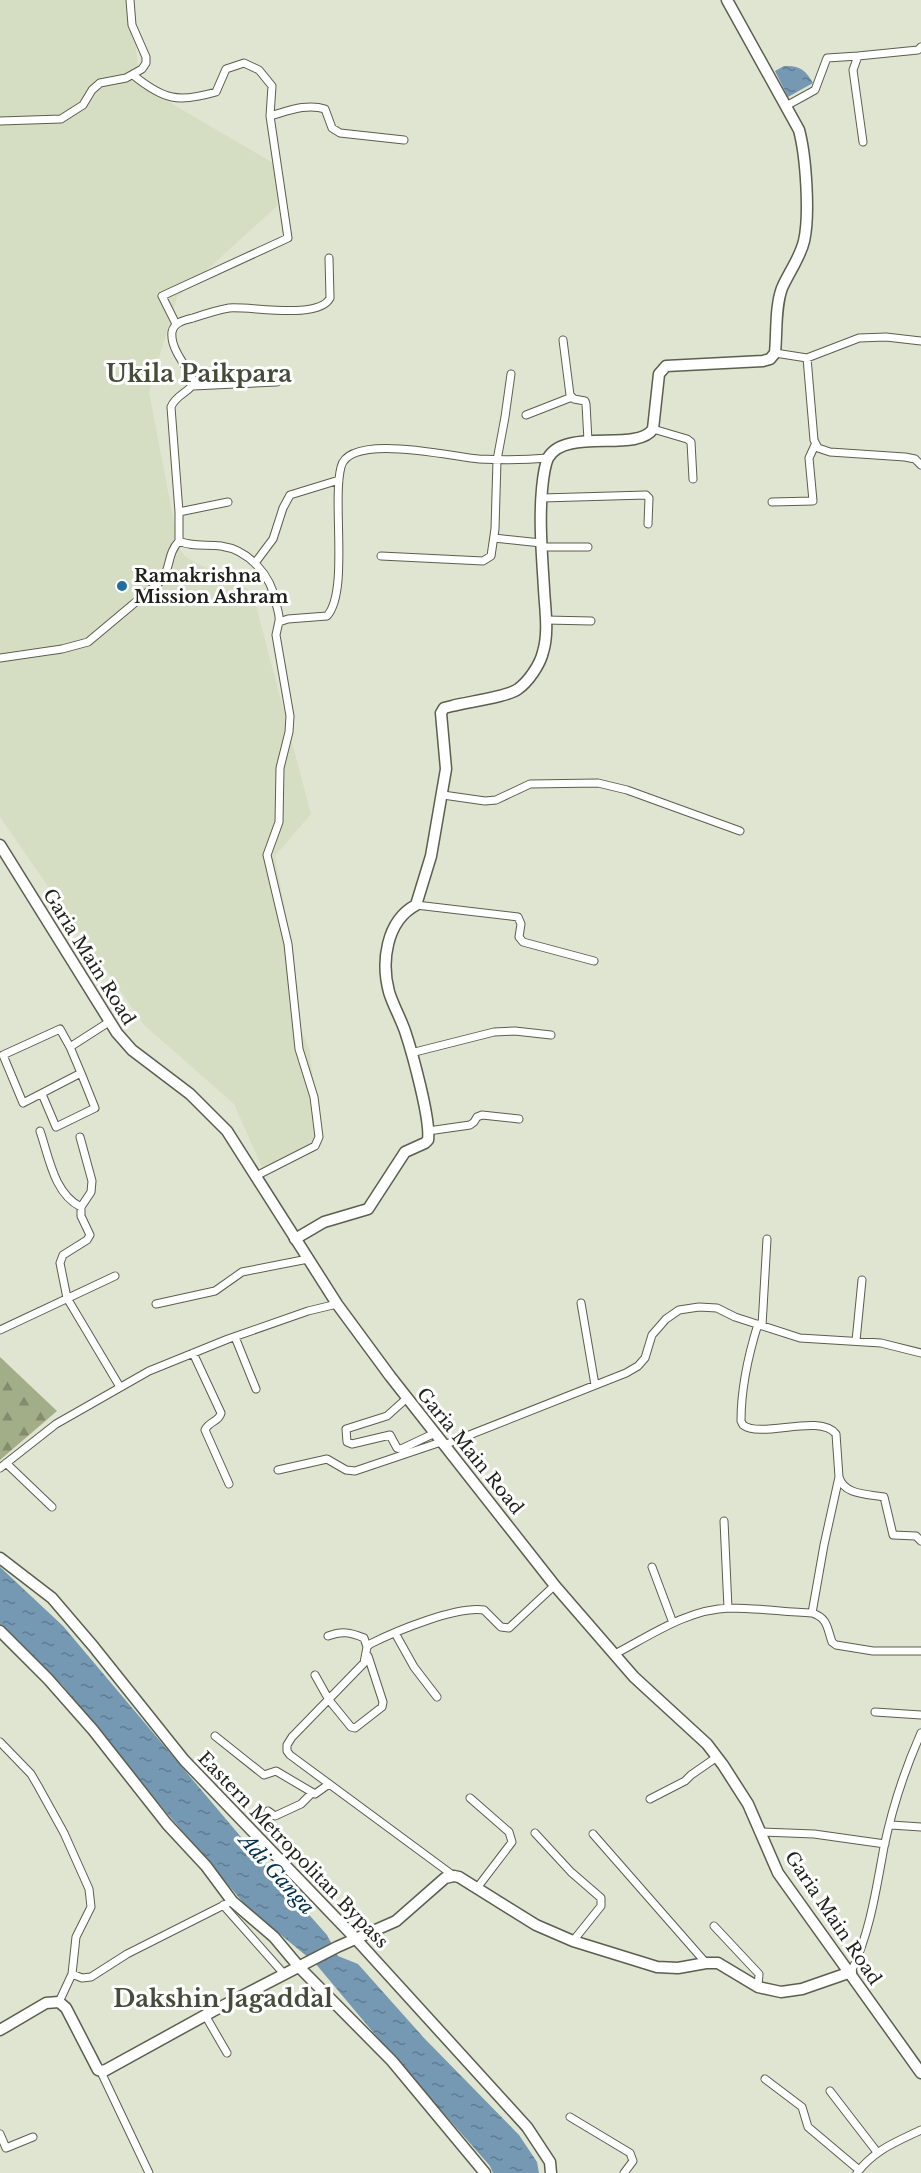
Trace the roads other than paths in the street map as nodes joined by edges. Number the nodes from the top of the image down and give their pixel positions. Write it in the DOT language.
graph roads {
  1 [pos="130,0"];
  2 [pos="727,0"];
  3 [pos="921,48"];
  4 [pos="858,56"];
  5 [pos="133,75"];
  6 [pos="786,106"];
  7 [pos="270,116"];
  8 [pos="0,121"];
  9 [pos="404,140"];
  10 [pos="863,142"];
  11 [pos="329,258"];
  12 [pos="176,324"];
  13 [pos="562,340"];
  14 [pos="921,342"];
  15 [pos="775,352"];
  16 [pos="807,358"];
  17 [pos="511,374"];
  18 [pos="277,382"];
  19 [pos="193,386"];
  20 [pos="572,398"];
  21 [pos="526,415"];
  22 [pos="653,429"];
  23 [pos="588,441"];
  24 [pos="815,445"];
  25 [pos="548,458"];
  26 [pos="497,460"];
  27 [pos="921,465"];
  28 [pos="693,479"];
  29 [pos="339,480"];
  30 [pos="542,498"];
  31 [pos="228,502"];
  32 [pos="771,502"];
  33 [pos="179,512"];
  34 [pos="648,524"];
  35 [pos="494,538"];
  36 [pos="179,541"];
  37 [pos="541,545"];
  38 [pos="588,547"];
  39 [pos="381,556"];
  40 [pos="255,563"];
  41 [pos="546,620"];
  42 [pos="591,621"];
  43 [pos="279,622"];
  44 [pos="0,658"];
  45 [pos="443,795"];
  46 [pos="740,831"];
  47 [pos="0,845"];
  48 [pos="416,905"];
  49 [pos="594,961"];
  50 [pos="109,1022"];
  51 [pos="551,1035"];
  52 [pos="70,1047"];
  53 [pos="411,1053"];
  54 [pos="81,1073"];
  55 [pos="42,1094"];
  56 [pos="519,1119"];
  57 [pos="40,1131"];
  58 [pos="428,1131"];
  59 [pos="80,1137"];
  60 [pos="256,1176"];
  61 [pos="81,1207"];
  62 [pos="295,1239"];
  63 [pos="767,1239"];
  64 [pos="308,1259"];
  65 [pos="115,1276"];
  66 [pos="862,1280"];
  67 [pos="67,1298"];
  68 [pos="581,1303"];
  69 [pos="156,1304"];
  70 [pos="337,1304"];
  71 [pos="760,1325"];
  72 [pos="0,1330"];
  73 [pos="235,1337"];
  74 [pos="856,1341"];
  75 [pos="193,1353"];
  76 [pos="921,1353"];
  77 [pos="595,1385"];
  78 [pos="120,1387"];
  79 [pos="256,1389"];
  80 [pos="407,1398"];
  81 [pos="440,1440"];
  82 [pos="3,1466"];
  83 [pos="278,1470"];
  84 [pos="839,1477"];
  85 [pos="229,1484"];
  86 [pos="52,1507"];
  87 [pos="724,1521"];
  88 [pos="921,1541"];
  89 [pos="0,1558"];
  90 [pos="651,1567"];
  91 [pos="555,1585"];
  92 [pos="728,1608"];
  93 [pos="812,1613"];
  94 [pos="672,1623"];
  95 [pos="0,1631"];
  96 [pos="395,1633"];
  97 [pos="328,1636"];
  98 [pos="367,1649"];
  99 [pos="921,1651"];
  100 [pos="615,1654"];
  101 [pos="315,1675"];
  102 [pos="437,1697"];
  103 [pos="329,1700"];
  104 [pos="875,1712"];
  105 [pos="921,1715"];
  106 [pos="921,1733"];
  107 [pos="215,1736"];
  108 [pos="0,1742"];
  109 [pos="717,1757"];
  110 [pos="329,1784"];
  111 [pos="312,1793"];
  112 [pos="470,1798"];
  113 [pos="650,1799"];
  114 [pos="268,1810"];
  115 [pos="891,1825"];
  116 [pos="921,1827"];
  117 [pos="759,1832"];
  118 [pos="535,1833"];
  119 [pos="593,1834"];
  120 [pos="885,1844"];
  121 [pos="454,1876"];
  122 [pos="477,1888"];
  123 [pos="227,1903"];
  124 [pos="714,1926"];
  125 [pos="355,1938"];
  126 [pos="573,1941"];
  127 [pos="706,1963"];
  128 [pos="300,1968"];
  129 [pos="851,1972"];
  130 [pos="72,1974"];
  131 [pos="285,1975"];
  132 [pos="758,1987"];
  133 [pos="59,2002"];
  134 [pos="205,2015"];
  135 [pos="0,2030"];
  136 [pos="227,2053"];
  137 [pos="101,2072"];
  138 [pos="921,2073"];
  139 [pos="765,2079"];
  140 [pos="830,2091"];
  141 [pos="570,2117"];
  142 [pos="921,2130"];
  143 [pos="0,2134"];
  144 [pos="33,2137"];
  145 [pos="877,2152"];
  146 [pos="858,2172"];
  147 [pos="149,2173"];
  148 [pos="485,2173"];
  149 [pos="552,2173"];
  150 [pos="624,2173"];
  1 -- 5 [label="street"];
  2 -- 6 [label="main road"];
  3 -- 4 [label="street"];
  4 -- 6 [label="street"];
  4 -- 10 [label="street"];
  5 -- 7 [label="street"];
  5 -- 8 [label="street"];
  6 -- 15 [label="main road"];
  7 -- 9 [label="street"];
  7 -- 12 [label="street"];
  11 -- 12 [label="street"];
  12 -- 19 [label="street"];
  13 -- 20 [label="street"];
  14 -- 16 [label="street"];
  15 -- 16 [label="street"];
  15 -- 22 [label="main road"];
  16 -- 24 [label="street"];
  17 -- 26 [label="street"];
  18 -- 19 [label="street"];
  19 -- 33 [label="street"];
  20 -- 21 [label="street"];
  20 -- 23 [label="street"];
  22 -- 23 [label="main road"];
  22 -- 28 [label="street"];
  23 -- 25 [label="main road"];
  24 -- 27 [label="street"];
  24 -- 32 [label="street"];
  25 -- 26 [label="street"];
  25 -- 30 [label="main road"];
  26 -- 29 [label="street"];
  26 -- 35 [label="street"];
  29 -- 40 [label="street"];
  29 -- 43 [label="street"];
  30 -- 34 [label="street"];
  30 -- 37 [label="main road"];
  31 -- 33 [label="street"];
  33 -- 36 [label="street"];
  35 -- 37 [label="street"];
  35 -- 39 [label="street"];
  36 -- 40 [label="street"];
  36 -- 44 [label="street"];
  37 -- 38 [label="street"];
  37 -- 41 [label="main road"];
  40 -- 43 [label="street"];
  41 -- 42 [label="street"];
  41 -- 45 [label="main road"];
  43 -- 60 [label="street"];
  45 -- 46 [label="street"];
  45 -- 48 [label="main road"];
  47 -- 50 [label="main road, Garia Main Road"];
  48 -- 49 [label="street"];
  48 -- 53 [label="main road"];
  50 -- 52 [label="street"];
  50 -- 60 [label="main road, Garia Main Road"];
  51 -- 53 [label="street"];
  52 -- 54 [label="street"];
  52 -- 55 [label="street"];
  53 -- 58 [label="main road"];
  54 -- 55 [label="street"];
  54 -- 55 [label="street"];
  56 -- 58 [label="street"];
  57 -- 61 [label="street"];
  58 -- 62 [label="main road"];
  59 -- 61 [label="street"];
  60 -- 62 [label="main road, Garia Main Road"];
  61 -- 67 [label="street"];
  62 -- 64 [label="main road, Garia Main Road"];
  63 -- 71 [label="street"];
  64 -- 69 [label="street"];
  64 -- 70 [label="main road, Garia Main Road"];
  65 -- 67 [label="street"];
  66 -- 74 [label="street"];
  67 -- 72 [label="street"];
  67 -- 78 [label="street"];
  68 -- 77 [label="street"];
  70 -- 73 [label="street"];
  70 -- 80 [label="main road, Garia Main Road"];
  71 -- 74 [label="street"];
  71 -- 77 [label="street"];
  71 -- 84 [label="street"];
  73 -- 75 [label="street"];
  73 -- 79 [label="street"];
  74 -- 76 [label="street"];
  75 -- 78 [label="street"];
  75 -- 85 [label="street"];
  77 -- 81 [label="street"];
  78 -- 82 [label="street"];
  80 -- 81 [label="main road, Garia Main Road"];
  80 -- 81 [label="street"];
  81 -- 83 [label="street"];
  81 -- 91 [label="main road, Garia Main Road"];
  82 -- 86 [label="street"];
  84 -- 88 [label="street"];
  84 -- 93 [label="street"];
  87 -- 92 [label="street"];
  89 -- 125 [label="main road, Eastern Metropolitan Bypass"];
  90 -- 94 [label="street"];
  91 -- 96 [label="street"];
  91 -- 100 [label="main road, Garia Main Road"];
  92 -- 93 [label="street"];
  92 -- 94 [label="street"];
  93 -- 99 [label="street"];
  94 -- 100 [label="street"];
  95 -- 123 [label="main road"];
  96 -- 98 [label="street"];
  96 -- 102 [label="street"];
  97 -- 98 [label="street"];
  98 -- 103 [label="street"];
  98 -- 103 [label="street"];
  100 -- 109 [label="main road, Garia Main Road"];
  101 -- 103 [label="street"];
  103 -- 110 [label="street"];
  104 -- 105 [label="street"];
  106 -- 115 [label="street"];
  107 -- 111 [label="street"];
  108 -- 130 [label="street"];
  109 -- 113 [label="street"];
  109 -- 117 [label="main road, Garia Main Road"];
  110 -- 111 [label="street"];
  110 -- 121 [label="street"];
  111 -- 114 [label="street"];
  112 -- 122 [label="street"];
  115 -- 116 [label="street"];
  115 -- 120 [label="street"];
  117 -- 120 [label="street"];
  117 -- 129 [label="main road, Garia Main Road"];
  118 -- 126 [label="street"];
  119 -- 127 [label="street"];
  120 -- 129 [label="street"];
  121 -- 122 [label="main road"];
  121 -- 125 [label="main road"];
  122 -- 126 [label="main road"];
  123 -- 128 [label="main road"];
  123 -- 130 [label="street"];
  123 -- 131 [label="street"];
  124 -- 132 [label="street"];
  125 -- 128 [label="main road"];
  125 -- 149 [label="main road, Eastern Metropolitan Bypass"];
  126 -- 127 [label="main road"];
  127 -- 132 [label="main road"];
  128 -- 131 [label="main road"];
  128 -- 148 [label="main road"];
  129 -- 132 [label="main road"];
  129 -- 138 [label="main road, Garia Main Road"];
  130 -- 133 [label="street"];
  131 -- 134 [label="main road"];
  133 -- 135 [label="main road"];
  133 -- 137 [label="main road"];
  134 -- 136 [label="street"];
  134 -- 137 [label="main road"];
  137 -- 147 [label="street"];
  139 -- 146 [label="street"];
  140 -- 145 [label="street"];
  141 -- 150 [label="street"];
  142 -- 145 [label="street"];
  143 -- 144 [label="street"];
  145 -- 146 [label="street"];
}
